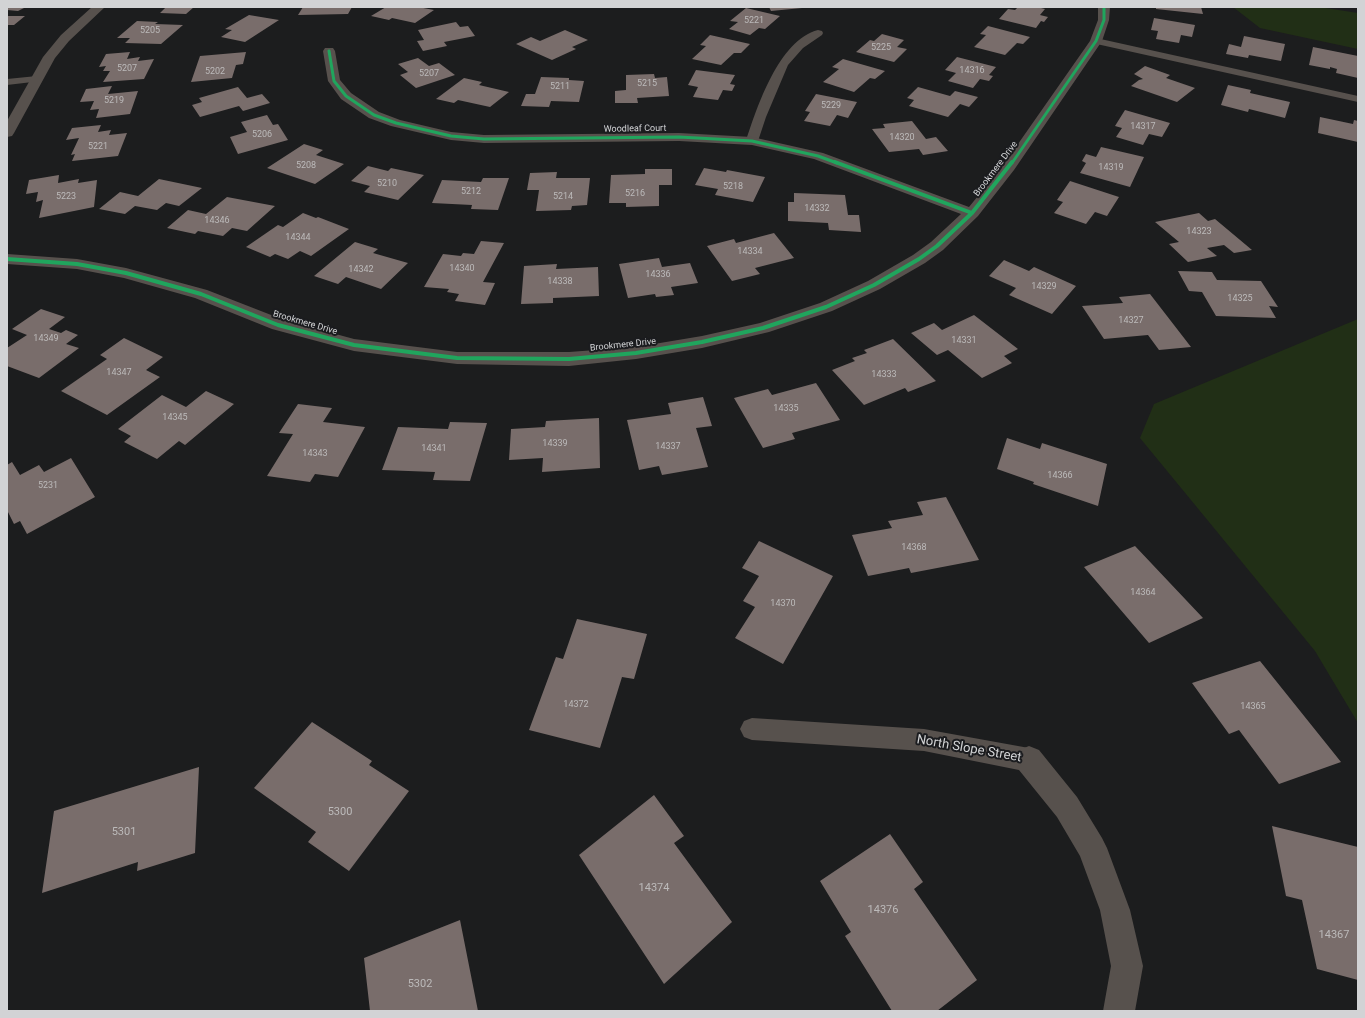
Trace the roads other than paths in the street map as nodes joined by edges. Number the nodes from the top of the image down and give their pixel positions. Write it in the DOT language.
graph roads {
  1 [pos="99,7"];
  2 [pos="1104,7"];
  3 [pos="818,33"];
  4 [pos="1096,41"];
  5 [pos="328,51"];
  6 [pos="37,79"];
  7 [pos="7,82"];
  8 [pos="1358,98"];
  9 [pos="7,133"];
  10 [pos="752,142"];
  11 [pos="972,213"];
  12 [pos="7,259"];
  13 [pos="752,729"];
  14 [pos="1029,760"];
  15 [pos="1119,1011"];
  1 -- 6 [label="street"];
  2 -- 4 [label="street, Brookmere Drive"];
  3 -- 10 [label="lane"];
  4 -- 8 [label="lane"];
  4 -- 11 [label="street, Brookmere Drive"];
  5 -- 10 [label="street, Woodleaf Court"];
  6 -- 7 [label="lane"];
  6 -- 9 [label="street"];
  10 -- 11 [label="street, Woodleaf Court"];
  11 -- 12 [label="street, Brookmere Drive"];
  13 -- 14 [label="lane, North Slope Street"];
  14 -- 15 [label="street, North Slope Street"];
}
